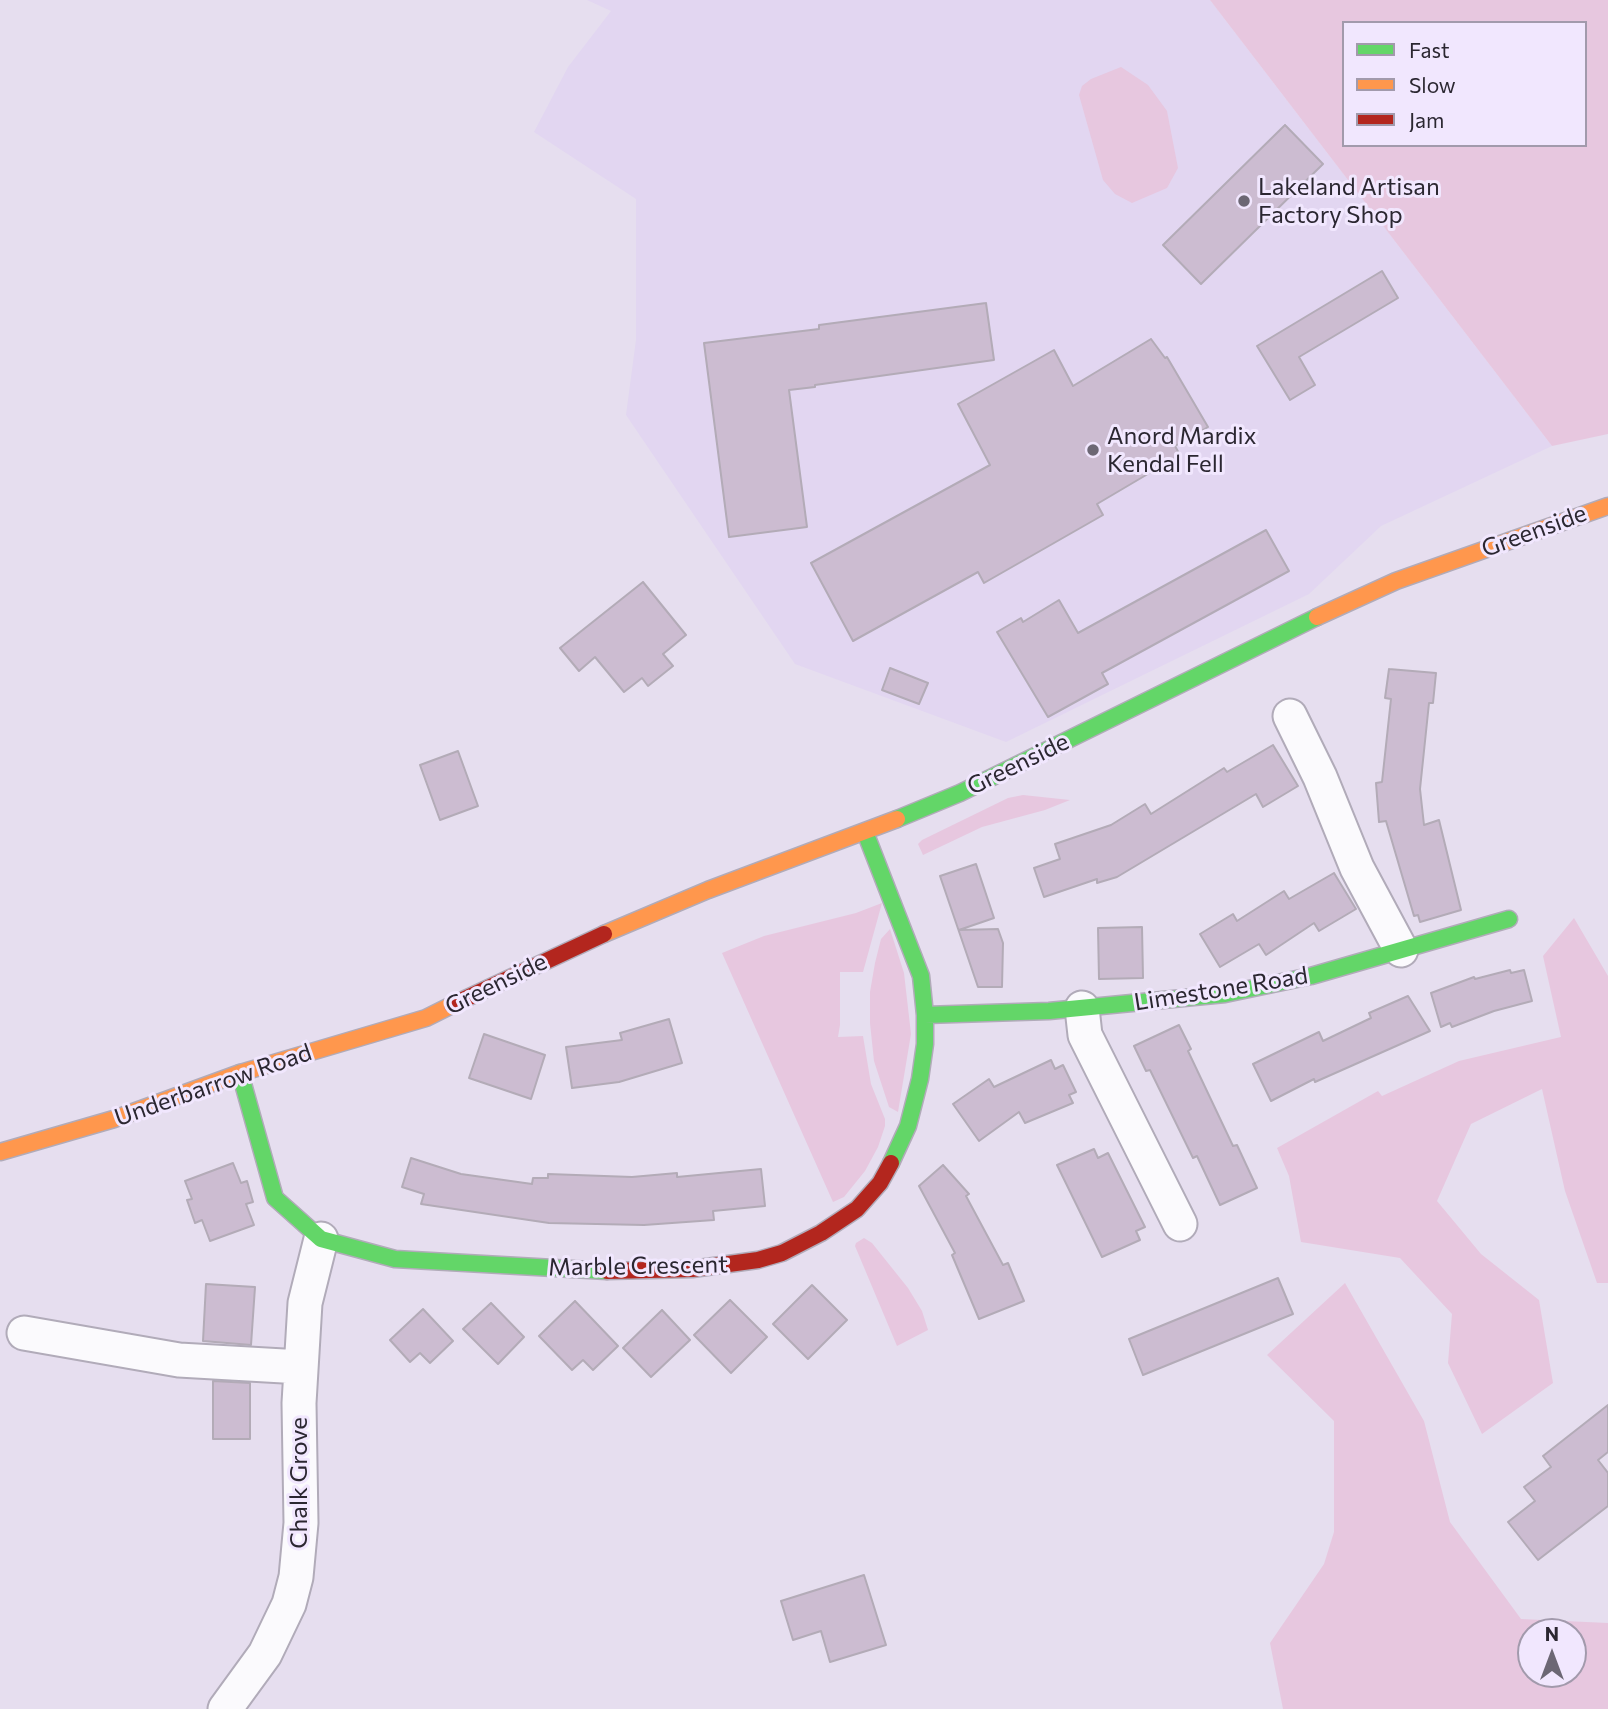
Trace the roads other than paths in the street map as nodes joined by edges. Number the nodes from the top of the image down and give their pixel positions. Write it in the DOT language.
graph roads {
  1 [pos="1608,506"];
  2 [pos="1290,716"];
  3 [pos="865,832"];
  4 [pos="1509,919"];
  5 [pos="1401,950"];
  6 [pos="1082,1008"];
  7 [pos="925,1015"];
  8 [pos="426,1018"];
  9 [pos="240,1073"];
  10 [pos="0,1152"];
  11 [pos="1180,1224"];
  12 [pos="321,1239"];
  13 [pos="24,1333"];
  14 [pos="301,1367"];
  15 [pos="225,1709"];
  1 -- 3 [label="street, Greenside"];
  2 -- 5 [label="street"];
  3 -- 7 [label="street, Marble Crescent"];
  3 -- 8 [label="street, Greenside"];
  4 -- 5 [label="street, Limestone Road"];
  5 -- 6 [label="street, Limestone Road"];
  6 -- 7 [label="street, Limestone Road"];
  6 -- 11 [label="street"];
  7 -- 12 [label="street, Marble Crescent"];
  8 -- 9 [label="street, Underbarrow Road"];
  9 -- 10 [label="street, Underbarrow Road"];
  9 -- 12 [label="street, Marble Crescent"];
  12 -- 14 [label="street, Chalk Grove"];
  13 -- 14 [label="street"];
  14 -- 15 [label="street, Chalk Grove"];
}
